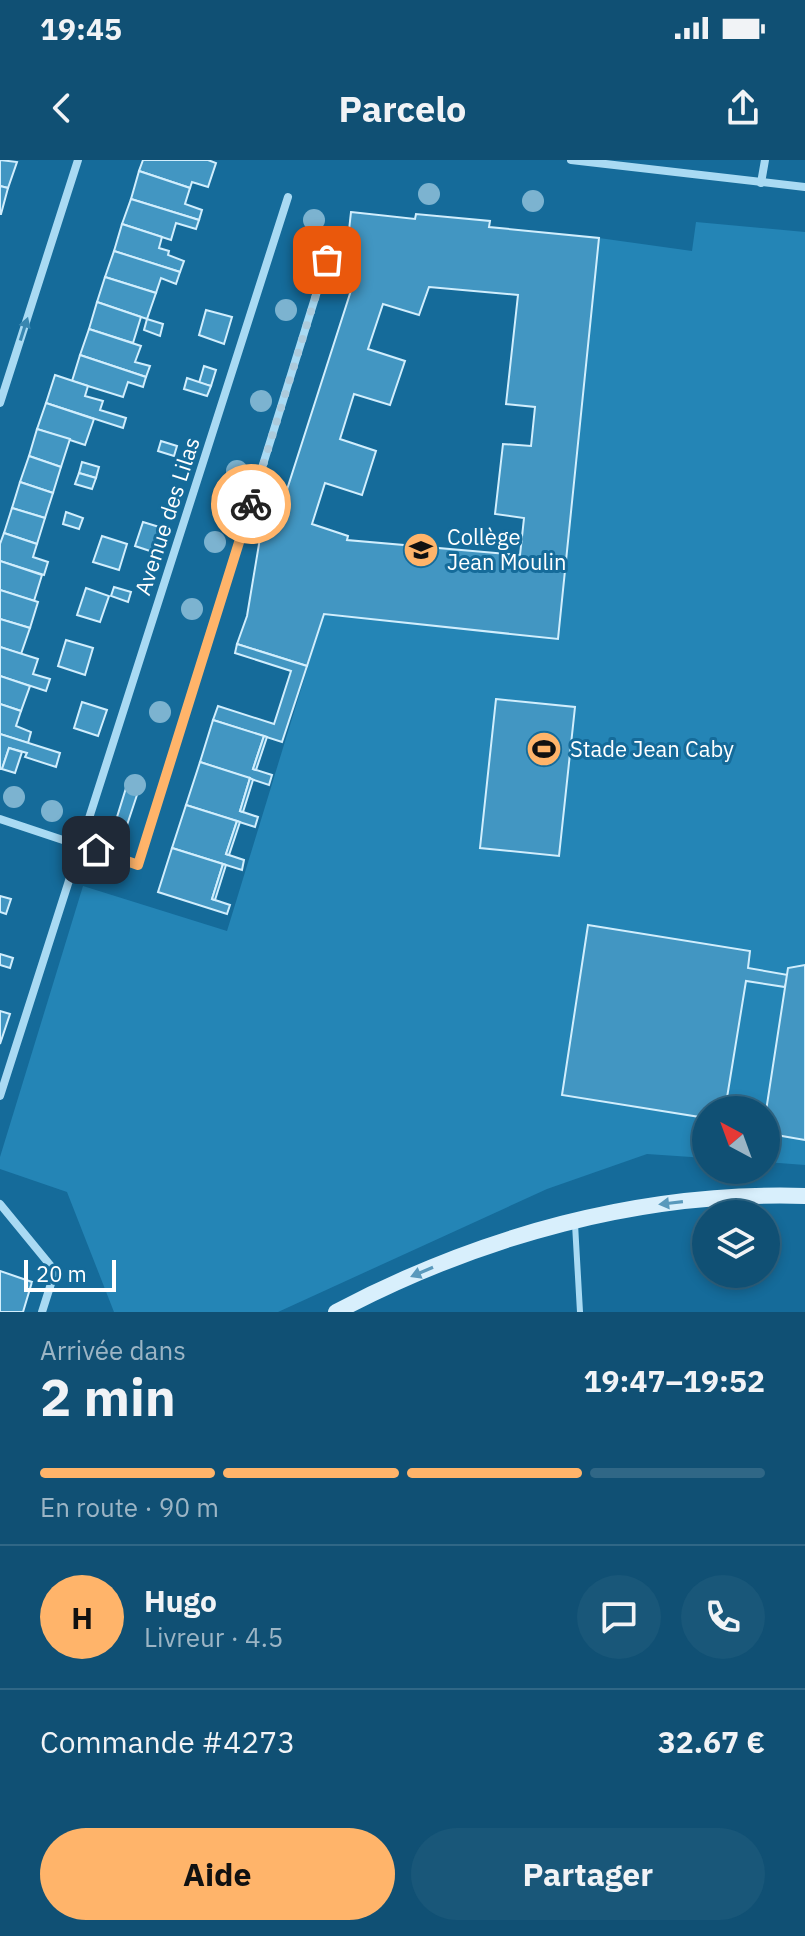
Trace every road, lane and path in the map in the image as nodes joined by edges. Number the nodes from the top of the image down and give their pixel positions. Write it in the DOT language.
graph roads {
  1 [pos="78,160"];
  2 [pos="571,160"];
  3 [pos="765,160"];
  4 [pos="761,183"];
  5 [pos="805,187"];
  6 [pos="288,197"];
  7 [pos="335,234"];
  8 [pos="0,403"];
  9 [pos="0,819"];
  10 [pos="81,846"];
  11 [pos="0,1096"];
  12 [pos="805,1196"];
  13 [pos="0,1204"];
  14 [pos="575,1220"];
  15 [pos="42,1312"];
  16 [pos="336,1312"];
  17 [pos="580,1312"];
  8 -- 1 [label="street, one-way"];
  2 -- 4 [label="street"];
  3 -- 4 [label="street"];
  4 -- 5 [label="street"];
  6 -- 10 [label="street, Avenue des Lilas"];
  7 -- 10 [label="street"];
  9 -- 10 [label="street"];
  10 -- 11 [label="street, Avenue des Lilas"];
  12 -- 14 [label="main road, one-way"];
  13 -- 15 [label="street"];
  14 -- 16 [label="main road, one-way"];
  14 -- 17 [label="lane"];
}
